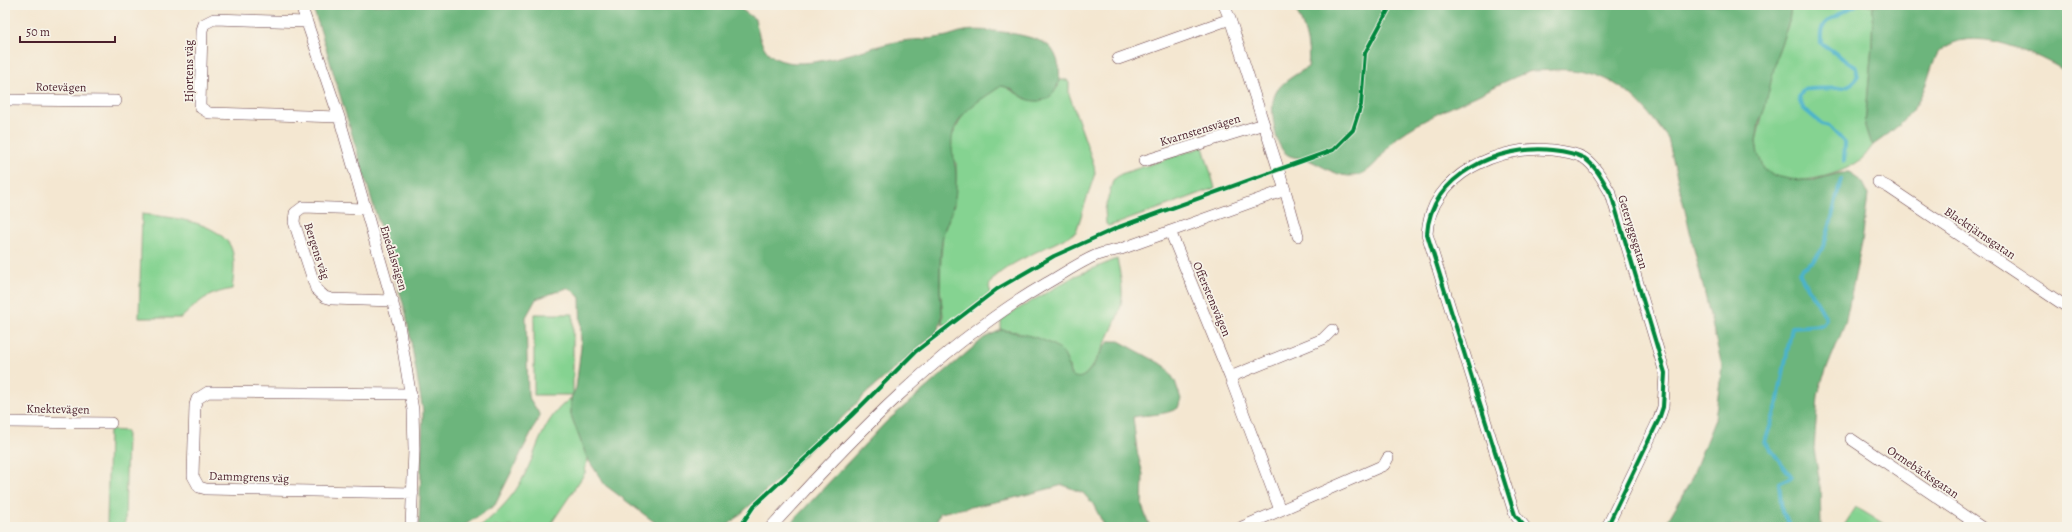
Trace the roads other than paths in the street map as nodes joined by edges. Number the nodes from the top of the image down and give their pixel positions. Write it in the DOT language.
graph roads {
  1 [pos="301,5"];
  2 [pos="1224,5"];
  3 [pos="1230,19"];
  4 [pos="307,22"];
  5 [pos="1118,59"];
  6 [pos="5,100"];
  7 [pos="116,101"];
  8 [pos="339,117"];
  9 [pos="1264,124"];
  10 [pos="1144,161"];
  11 [pos="1878,182"];
  12 [pos="1285,190"];
  13 [pos="365,209"];
  14 [pos="1170,231"];
  15 [pos="1298,236"];
  16 [pos="393,301"];
  17 [pos="2067,307"];
  18 [pos="1332,330"];
  19 [pos="1230,376"];
  20 [pos="410,394"];
  21 [pos="5,422"];
  22 [pos="111,423"];
  23 [pos="1851,439"];
  24 [pos="1388,458"];
  25 [pos="413,493"];
  26 [pos="1280,510"];
  27 [pos="411,527"];
  28 [pos="771,527"];
  29 [pos="1242,527"];
  30 [pos="1525,527"];
  31 [pos="1607,527"];
  32 [pos="1980,527"];
  1 -- 4 [label="street, Enedalsvägen"];
  2 -- 3 [label="street"];
  3 -- 5 [label="street"];
  3 -- 9 [label="street"];
  4 -- 8 [label="street, Enedalsvägen"];
  4 -- 8 [label="street, Hjortens väg"];
  6 -- 7 [label="street, Rotevägen"];
  8 -- 13 [label="street, Enedalsvägen"];
  9 -- 10 [label="street, Kvarnstensvägen"];
  9 -- 12 [label="street"];
  11 -- 17 [label="street, Blacktjärnsgatan"];
  12 -- 14 [label="street"];
  12 -- 15 [label="street"];
  13 -- 16 [label="street, Enedalsvägen"];
  13 -- 16 [label="street, Bergens väg"];
  14 -- 19 [label="street, Offerstensvägen"];
  14 -- 28 [label="street"];
  16 -- 20 [label="street, Enedalsvägen"];
  18 -- 19 [label="street"];
  19 -- 26 [label="street, Offerstensvägen"];
  20 -- 25 [label="street, Enedalsvägen"];
  20 -- 25 [label="street, Dammgrens väg"];
  21 -- 22 [label="street, Knektevägen"];
  23 -- 32 [label="street, Ormebäcksgatan"];
  24 -- 26 [label="street"];
  25 -- 27 [label="street, Enedalsvägen"];
  26 -- 29 [label="street"];
  30 -- 31 [label="street, Geteryggsgatan"];
}
